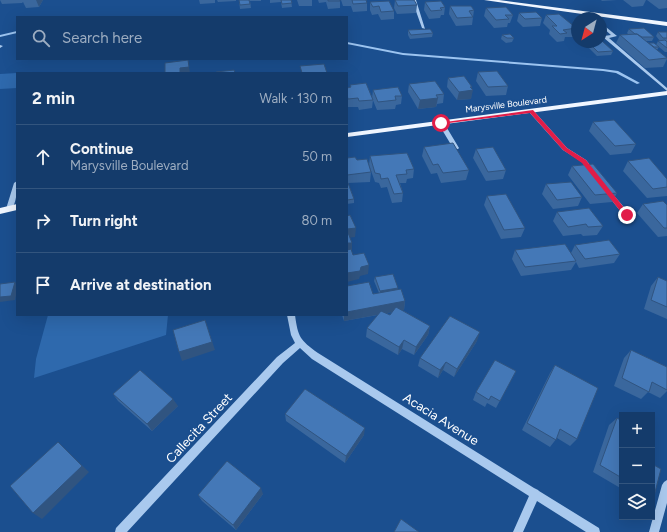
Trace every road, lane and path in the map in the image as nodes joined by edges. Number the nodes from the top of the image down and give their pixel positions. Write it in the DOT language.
graph roads {
  1 [pos="414,0"];
  2 [pos="487,0"];
  3 [pos="571,13"];
  4 [pos="607,18"];
  5 [pos="667,24"];
  6 [pos="424,28"];
  7 [pos="607,29"];
  8 [pos="607,37"];
  9 [pos="607,39"];
  10 [pos="667,90"];
  11 [pos="667,93"];
  12 [pos="531,111"];
  13 [pos="441,123"];
  14 [pos="348,135"];
  15 [pos="456,148"];
  16 [pos="598,179"];
  17 [pos="603,185"];
  18 [pos="16,186"];
  19 [pos="9,209"];
  20 [pos="627,215"];
  21 [pos="291,316"];
  22 [pos="299,344"];
  23 [pos="667,485"];
  24 [pos="535,494"];
  25 [pos="120,532"];
  26 [pos="518,532"];
  27 [pos="595,532"];
  28 [pos="654,532"];
  1 -- 6 [label="street"];
  2 -- 3 [label="main road"];
  4 -- 5 [label="main road"];
  7 -- 8 [label="street"];
  9 -- 10 [label="street"];
  11 -- 12 [label="main road, Marysville Boulevard"];
  12 -- 13 [label="main road, Marysville Boulevard"];
  12 -- 16 [label="street"];
  13 -- 14 [label="main road, Marysville Boulevard"];
  13 -- 15 [label="street"];
  17 -- 20 [label="street"];
  18 -- 19 [label="street"];
  21 -- 22 [label="street"];
  22 -- 24 [label="street, Acacia Avenue"];
  22 -- 25 [label="street, Callecita Street"];
  23 -- 28 [label="street"];
  24 -- 26 [label="street"];
  24 -- 27 [label="street, Acacia Avenue"];
}
